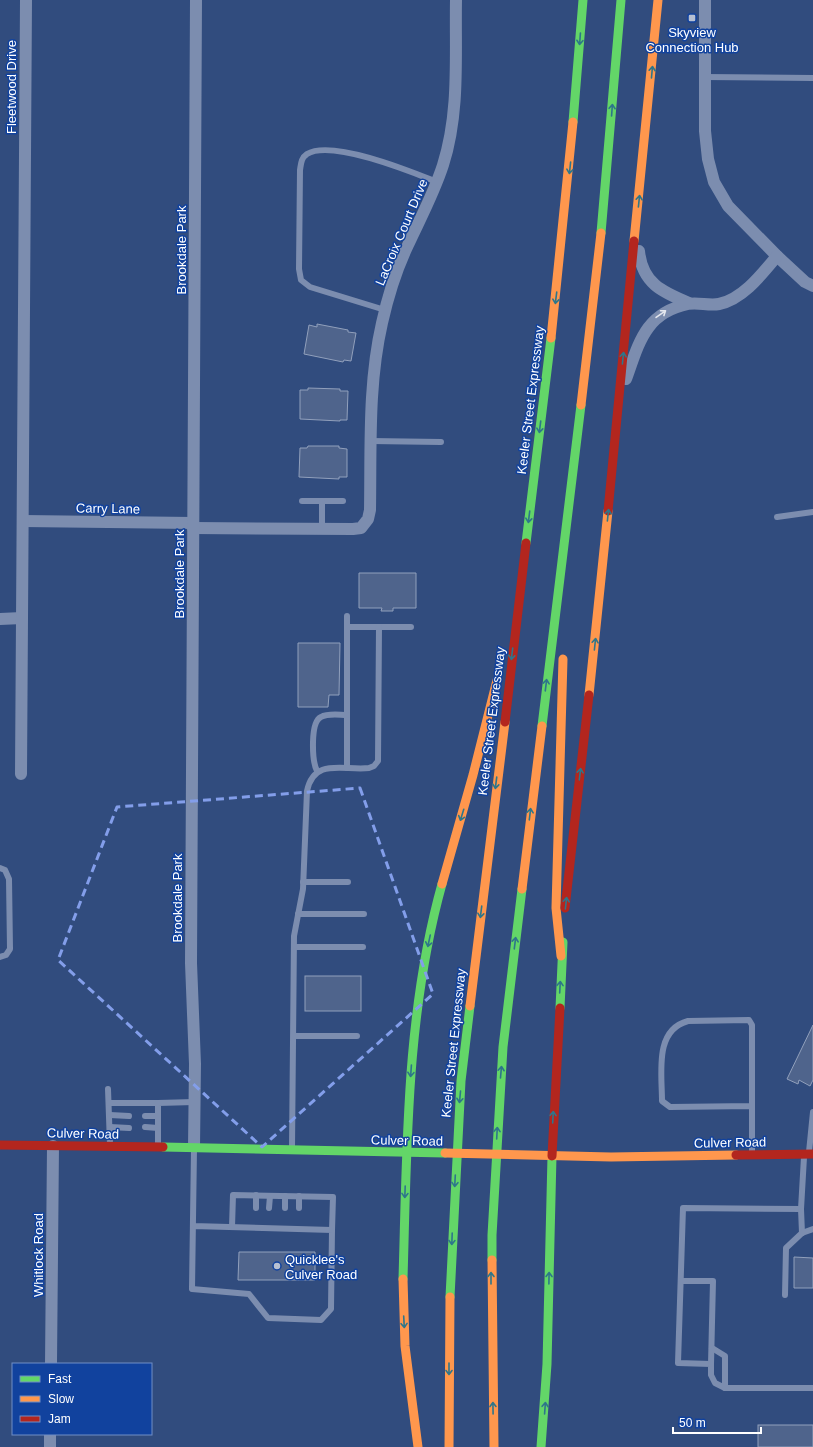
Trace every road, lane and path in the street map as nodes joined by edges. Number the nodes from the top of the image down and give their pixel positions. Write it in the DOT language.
graph roads {
  1 [pos="26,0"];
  2 [pos="196,0"];
  3 [pos="456,0"];
  4 [pos="583,0"];
  5 [pos="621,0"];
  6 [pos="658,0"];
  7 [pos="705,0"];
  8 [pos="704,77"];
  9 [pos="813,78"];
  10 [pos="437,182"];
  11 [pos="636,225"];
  12 [pos="777,256"];
  13 [pos="813,286"];
  14 [pos="690,303"];
  15 [pos="385,310"];
  16 [pos="619,397"];
  17 [pos="371,441"];
  18 [pos="441,442"];
  19 [pos="576,448"];
  20 [pos="302,501"];
  21 [pos="322,501"];
  22 [pos="343,501"];
  23 [pos="813,512"];
  24 [pos="777,517"];
  25 [pos="23,521"];
  26 [pos="193,525"];
  27 [pos="322,529"];
  28 [pos="526,546"];
  29 [pos="565,613"];
  30 [pos="348,616"];
  31 [pos="22,618"];
  32 [pos="0,619"];
  33 [pos="379,627"];
  34 [pos="348,628"];
  35 [pos="411,628"];
  36 [pos="504,646"];
  37 [pos="563,652"];
  38 [pos="500,667"];
  39 [pos="347,715"];
  40 [pos="347,768"];
  41 [pos="318,771"];
  42 [pos="21,774"];
  43 [pos="0,868"];
  44 [pos="303,882"];
  45 [pos="348,882"];
  46 [pos="298,914"];
  47 [pos="364,914"];
  48 [pos="294,947"];
  49 [pos="363,947"];
  50 [pos="561,956"];
  51 [pos="0,958"];
  52 [pos="294,1036"];
  53 [pos="356,1036"];
  54 [pos="108,1089"];
  55 [pos="194,1102"];
  56 [pos="109,1103"];
  57 [pos="158,1103"];
  58 [pos="752,1106"];
  59 [pos="813,1113"];
  60 [pos="110,1115"];
  61 [pos="129,1116"];
  62 [pos="145,1116"];
  63 [pos="158,1116"];
  64 [pos="110,1127"];
  65 [pos="129,1128"];
  66 [pos="145,1128"];
  67 [pos="158,1128"];
  68 [pos="0,1145"];
  69 [pos="53,1146"];
  70 [pos="110,1146"];
  71 [pos="158,1147"];
  72 [pos="194,1147"];
  73 [pos="292,1151"];
  74 [pos="406,1153"];
  75 [pos="752,1154"];
  76 [pos="809,1154"];
  77 [pos="552,1156"];
  78 [pos="256,1196"];
  79 [pos="270,1196"];
  80 [pos="285,1196"];
  81 [pos="299,1196"];
  82 [pos="256,1208"];
  83 [pos="269,1208"];
  84 [pos="285,1208"];
  85 [pos="299,1208"];
  86 [pos="801,1209"];
  87 [pos="269,1221"];
  88 [pos="284,1221"];
  89 [pos="299,1222"];
  90 [pos="193,1226"];
  91 [pos="232,1227"];
  92 [pos="269,1228"];
  93 [pos="284,1229"];
  94 [pos="298,1229"];
  95 [pos="813,1229"];
  96 [pos="332,1230"];
  97 [pos="802,1233"];
  98 [pos="681,1281"];
  99 [pos="785,1295"];
  100 [pos="712,1348"];
  101 [pos="51,1363"];
  102 [pos="711,1364"];
  103 [pos="725,1388"];
  104 [pos="813,1388"];
  105 [pos="50,1435"];
  106 [pos="50,1447"];
  107 [pos="418,1447"];
  108 [pos="449,1447"];
  109 [pos="494,1447"];
  110 [pos="541,1447"];
  1 -- 25 [label="street, Fleetwood Drive"];
  2 -- 26 [label="street, Brookdale Park"];
  3 -- 10 [label="street, LaCroix Court Drive"];
  4 -- 28 [label="main road, Keeler Street Expressway, one-way"];
  19 -- 5 [label="main road, one-way"];
  11 -- 6 [label="main road, one-way"];
  7 -- 8 [label="street"];
  8 -- 9 [label="lane"];
  8 -- 12 [label="street"];
  10 -- 15 [label="street, LaCroix Court Drive"];
  10 -- 15 [label="lane"];
  11 -- 14 [label="street"];
  16 -- 11 [label="main road, one-way"];
  12 -- 13 [label="street"];
  12 -- 14 [label="street"];
  16 -- 14 [label="street, one-way"];
  15 -- 17 [label="street, LaCroix Court Drive"];
  50 -- 16 [label="main road, one-way"];
  17 -- 18 [label="lane"];
  17 -- 27 [label="street, LaCroix Court Drive"];
  19 -- 29 [label="main road"];
  109 -- 19 [label="main road, one-way"];
  20 -- 21 [label="lane"];
  21 -- 22 [label="lane"];
  21 -- 27 [label="lane"];
  23 -- 24 [label="lane"];
  25 -- 26 [label="street, Carry Lane"];
  25 -- 31 [label="street, Fleetwood Drive"];
  26 -- 27 [label="street, Carry Lane"];
  26 -- 55 [label="street, Brookdale Park"];
  28 -- 36 [label="main road"];
  28 -- 108 [label="main road, Keeler Street Expressway, one-way"];
  30 -- 34 [label="lane"];
  31 -- 32 [label="street"];
  31 -- 42 [label="street, Fleetwood Drive"];
  33 -- 34 [label="lane"];
  33 -- 35 [label="lane"];
  33 -- 40 [label="lane"];
  34 -- 39 [label="lane"];
  37 -- 50 [label="main road"];
  38 -- 74 [label="main road, one-way"];
  39 -- 40 [label="lane"];
  39 -- 41 [label="lane"];
  40 -- 41 [label="lane"];
  41 -- 44 [label="lane"];
  43 -- 51 [label="lane"];
  44 -- 45 [label="lane"];
  44 -- 46 [label="lane"];
  46 -- 47 [label="lane"];
  46 -- 48 [label="lane"];
  48 -- 49 [label="lane"];
  48 -- 52 [label="lane"];
  77 -- 50 [label="main road, one-way"];
  52 -- 53 [label="lane"];
  52 -- 73 [label="lane"];
  54 -- 56 [label="lane"];
  55 -- 57 [label="lane"];
  55 -- 72 [label="street, Brookdale Park"];
  56 -- 57 [label="lane"];
  56 -- 60 [label="lane"];
  57 -- 63 [label="lane"];
  58 -- 58 [label="lane"];
  58 -- 75 [label="lane"];
  59 -- 76 [label="lane"];
  60 -- 61 [label="lane"];
  60 -- 64 [label="lane"];
  62 -- 63 [label="lane"];
  63 -- 67 [label="lane"];
  64 -- 65 [label="lane"];
  64 -- 70 [label="lane"];
  66 -- 67 [label="lane"];
  67 -- 71 [label="lane"];
  68 -- 69 [label="main road, Culver Road"];
  69 -- 70 [label="main road, Culver Road"];
  69 -- 101 [label="street, Whitlock Road"];
  70 -- 71 [label="main road, Culver Road"];
  71 -- 72 [label="main road, Culver Road"];
  72 -- 73 [label="main road, Culver Road"];
  72 -- 90 [label="lane"];
  73 -- 74 [label="main road, Culver Road"];
  74 -- 77 [label="main road, Culver Road"];
  74 -- 107 [label="main road, one-way"];
  75 -- 76 [label="main road, Culver Road"];
  75 -- 77 [label="main road, Culver Road"];
  76 -- 86 [label="lane"];
  110 -- 77 [label="main road, one-way"];
  78 -- 79 [label="lane"];
  78 -- 82 [label="lane"];
  78 -- 91 [label="lane"];
  79 -- 80 [label="lane"];
  79 -- 83 [label="lane"];
  80 -- 81 [label="lane"];
  80 -- 84 [label="lane"];
  81 -- 85 [label="lane"];
  81 -- 96 [label="lane"];
  86 -- 97 [label="lane"];
  86 -- 98 [label="lane"];
  87 -- 92 [label="lane"];
  88 -- 93 [label="lane"];
  89 -- 94 [label="lane"];
  90 -- 91 [label="lane"];
  90 -- 96 [label="lane"];
  91 -- 92 [label="lane"];
  92 -- 93 [label="lane"];
  93 -- 94 [label="lane"];
  94 -- 96 [label="lane"];
  95 -- 97 [label="lane"];
  97 -- 99 [label="lane"];
  98 -- 100 [label="lane"];
  98 -- 102 [label="lane"];
  100 -- 102 [label="lane"];
  100 -- 103 [label="lane"];
  102 -- 103 [label="lane"];
  103 -- 104 [label="lane"];
  105 -- 106 [label="street"];
}
